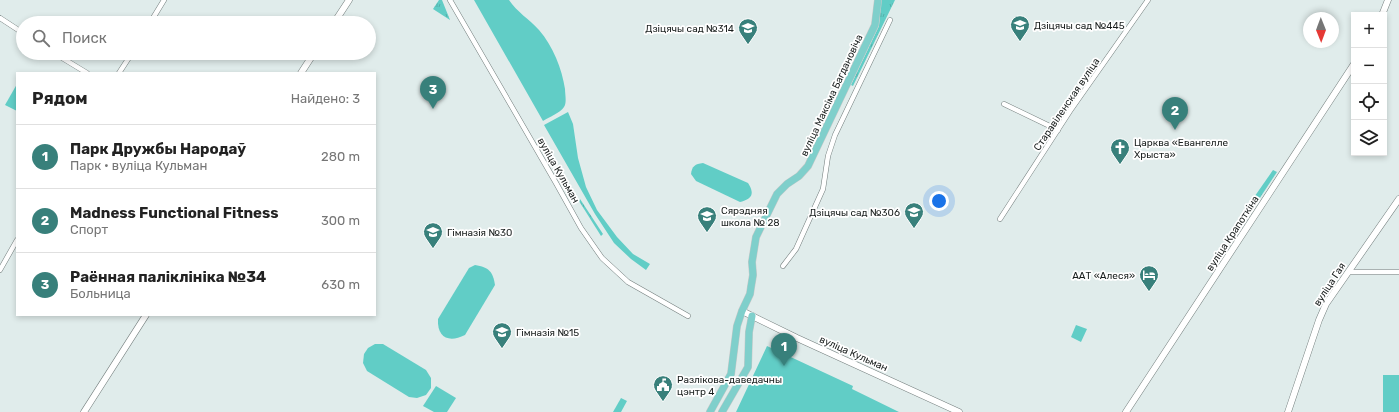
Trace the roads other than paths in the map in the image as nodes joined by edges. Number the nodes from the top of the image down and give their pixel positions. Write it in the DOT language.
graph roads {
  1 [pos="164,0"];
  2 [pos="349,0"];
  3 [pos="450,0"];
  4 [pos="878,0"];
  5 [pos="1148,0"];
  6 [pos="1388,0"];
  7 [pos="1383,12"];
  8 [pos="154,16"];
  9 [pos="339,16"];
  10 [pos="0,18"];
  11 [pos="890,20"];
  12 [pos="16,28"];
  13 [pos="66,60"];
  14 [pos="128,60"];
  15 [pos="309,60"];
  16 [pos="1351,69"];
  17 [pos="85,72"];
  18 [pos="121,72"];
  19 [pos="302,72"];
  20 [pos="1004,104"];
  21 [pos="1058,130"];
  22 [pos="1399,199"];
  23 [pos="1000,219"];
  24 [pos="16,242"];
  25 [pos="783,266"];
  26 [pos="0,270"];
  27 [pos="1349,272"];
  28 [pos="1399,272"];
  29 [pos="742,311"];
  30 [pos="145,316"];
  31 [pos="688,316"];
  32 [pos="752,316"];
  33 [pos="84,412"];
  34 [pos="710,412"];
  35 [pos="722,412"];
  36 [pos="958,412"];
  37 [pos="1126,412"];
  38 [pos="1288,412"];
  1 -- 8 [label="street"];
  2 -- 9 [label="main road"];
  3 -- 31 [label="street, вуліца Кульман"];
  4 -- 29 [label="main road, вуліца Максіма Багдановіча"];
  5 -- 21 [label="street, Старавіленская вуліца"];
  6 -- 7 [label="main road"];
  10 -- 12 [label="street"];
  11 -- 25 [label="street, вуліца Максіма Багдановіча"];
  13 -- 17 [label="street"];
  14 -- 18 [label="street"];
  15 -- 19 [label="main road"];
  16 -- 37 [label="main road, вуліца Крапоткіна"];
  20 -- 21 [label="street"];
  21 -- 23 [label="street, Старавіленская вуліца"];
  22 -- 27 [label="main road, вуліца Гая"];
  24 -- 26 [label="street"];
  27 -- 28 [label="street"];
  27 -- 38 [label="main road, вуліца Гая"];
  29 -- 32 [label="main road, вуліца Кульман"];
  29 -- 34 [label="main road, вуліца Максіма Багдановіча"];
  30 -- 33 [label="main road"];
  32 -- 35 [label="main road"];
  32 -- 36 [label="main road, вуліца Кульман"];
}
